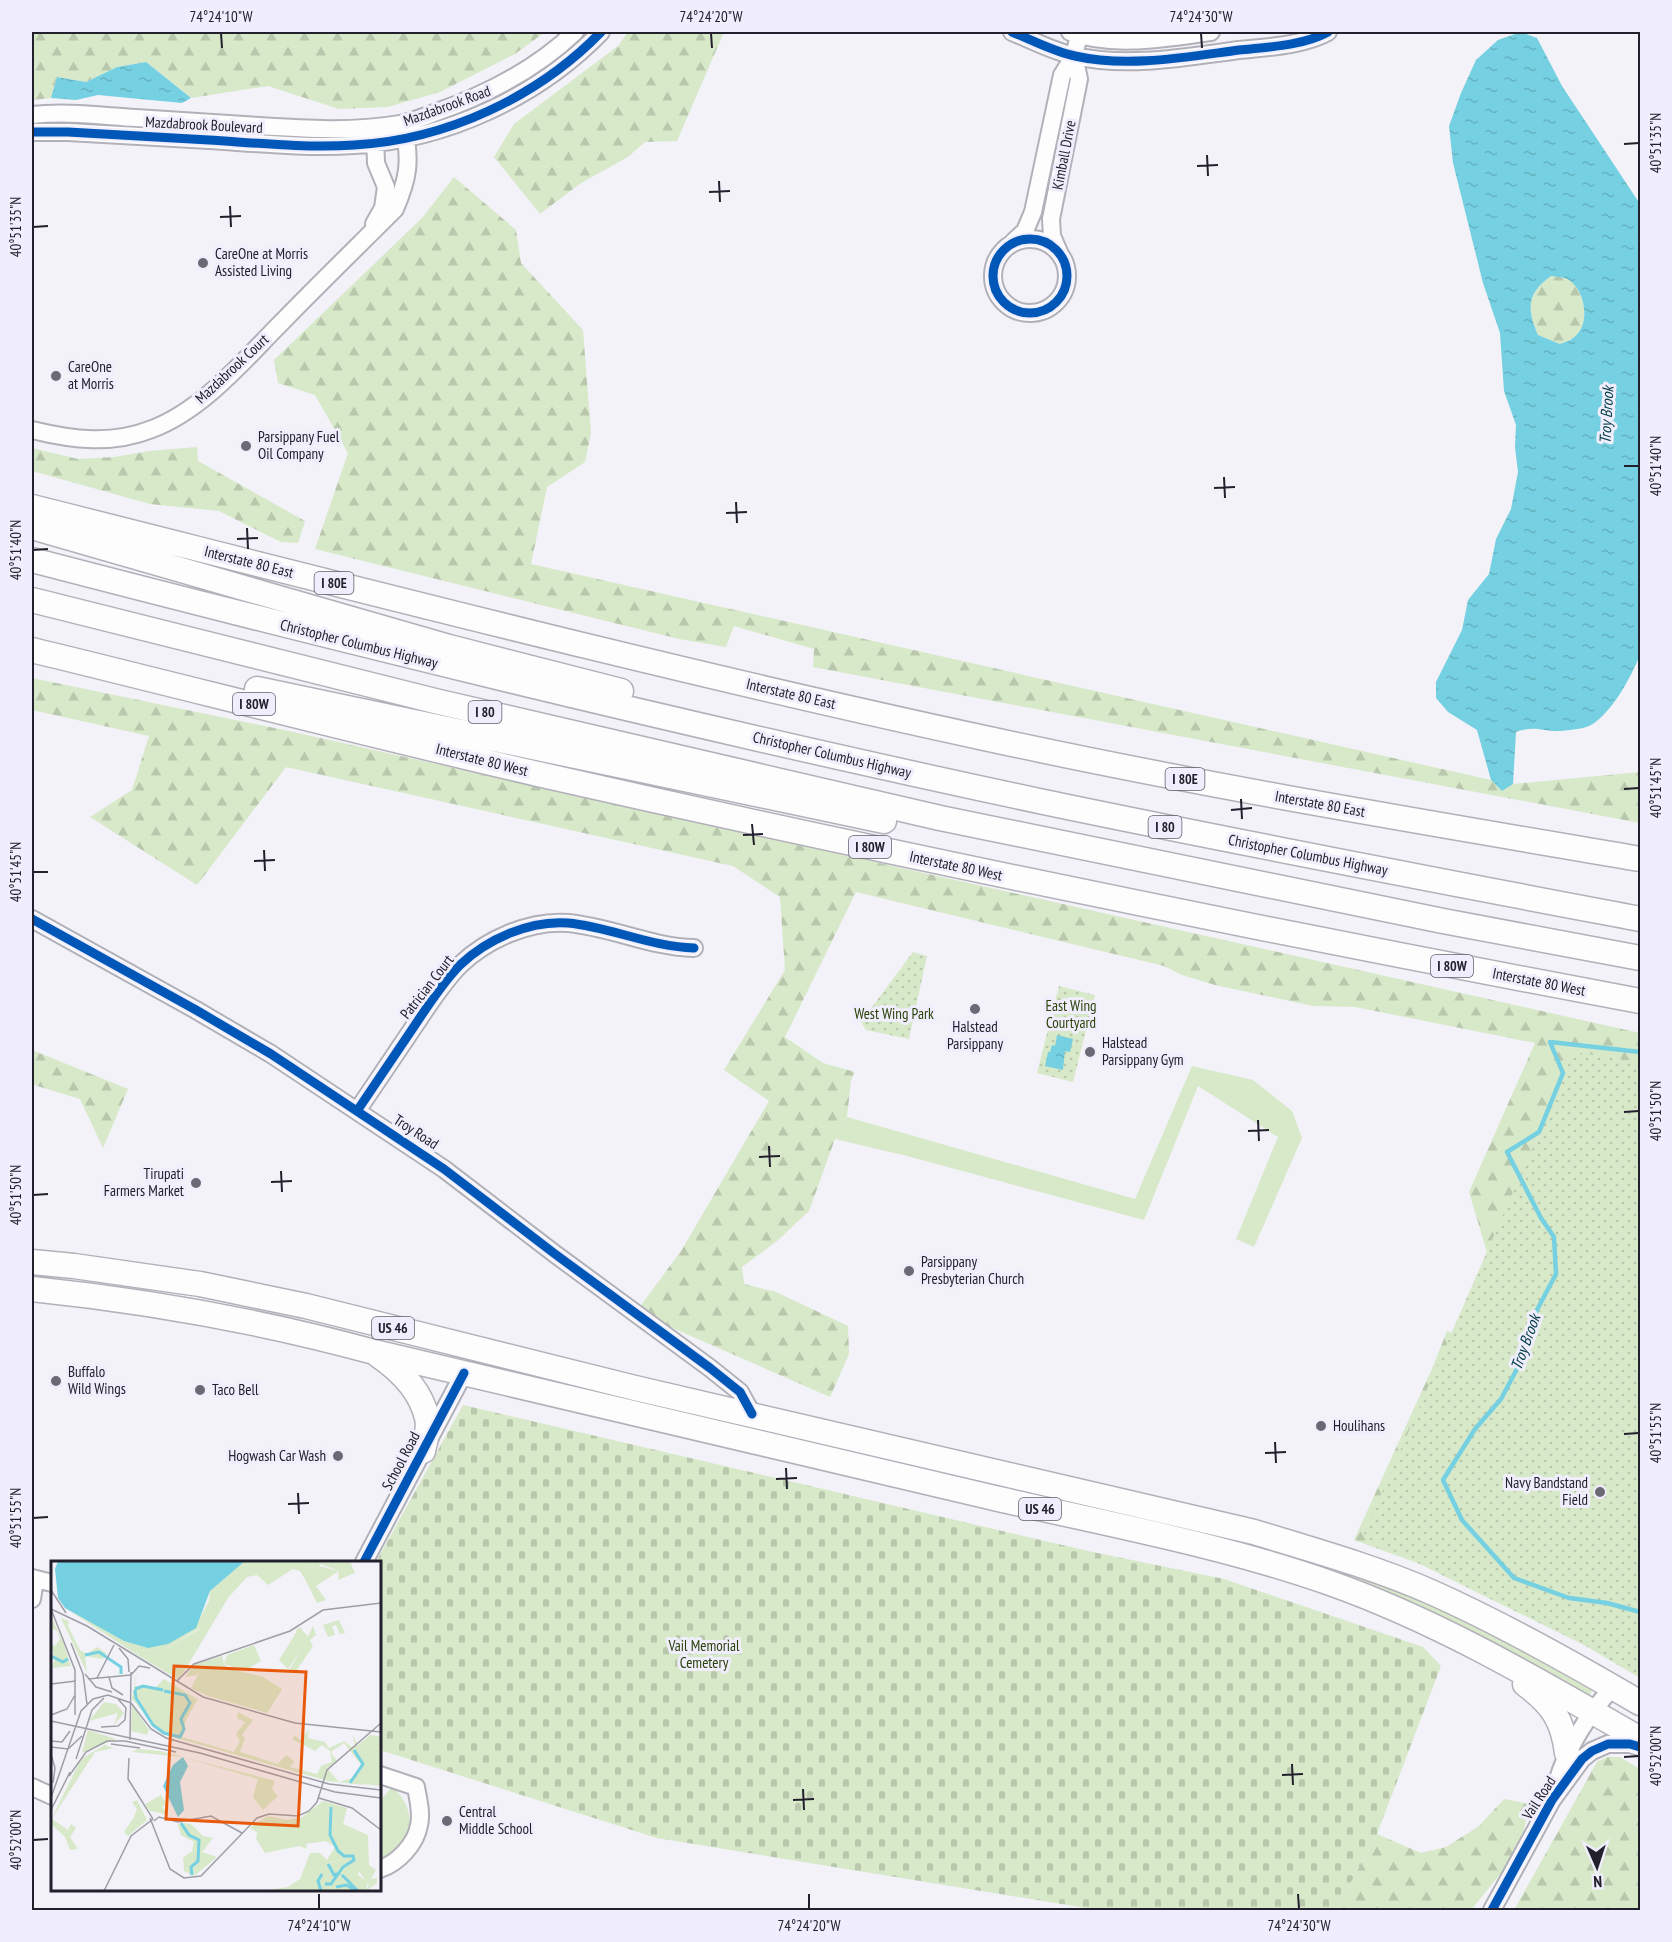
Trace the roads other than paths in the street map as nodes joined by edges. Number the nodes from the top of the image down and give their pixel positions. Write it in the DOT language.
graph roads {
  1 [pos="575,32"];
  2 [pos="601,32"];
  3 [pos="1012,32"];
  4 [pos="1211,32"];
  5 [pos="1328,32"];
  6 [pos="1074,33"];
  7 [pos="1074,56"];
  8 [pos="32,115"];
  9 [pos="404,131"];
  10 [pos="32,132"];
  11 [pos="375,135"];
  12 [pos="366,237"];
  13 [pos="1013,243"];
  14 [pos="1059,253"];
  15 [pos="32,430"];
  16 [pos="32,507"];
  17 [pos="32,527"];
  18 [pos="32,560"];
  19 [pos="32,600"];
  20 [pos="32,643"];
  21 [pos="32,650"];
  22 [pos="692,724"];
  23 [pos="940,818"];
  24 [pos="1641,844"];
  25 [pos="1558,846"];
  26 [pos="1641,859"];
  27 [pos="32,919"];
  28 [pos="1641,919"];
  29 [pos="694,948"];
  30 [pos="1641,958"];
  31 [pos="1641,1001"];
  32 [pos="357,1111"];
  33 [pos="32,1262"];
  34 [pos="32,1289"];
  35 [pos="374,1352"];
  36 [pos="464,1373"];
  37 [pos="635,1388"];
  38 [pos="752,1414"];
  39 [pos="423,1450"];
  40 [pos="365,1561"];
  41 [pos="33,1578"];
  42 [pos="51,1583"];
  43 [pos="32,1599"];
  44 [pos="1467,1642"];
  45 [pos="1613,1687"];
  46 [pos="1641,1702"];
  47 [pos="1592,1711"];
  48 [pos="1641,1738"];
  49 [pos="1641,1747"];
  50 [pos="1567,1753"];
  51 [pos="381,1774"];
  52 [pos="32,1787"];
  53 [pos="51,1796"];
  54 [pos="1552,1800"];
  55 [pos="381,1869"];
  56 [pos="1492,1911"];
  1 -- 9 [label="street, Mazdabrook Road"];
  2 -- 9 [label="street, Mazdabrook Road"];
  3 -- 7 [label="street"];
  4 -- 6 [label="street"];
  5 -- 7 [label="street"];
  6 -- 7 [label="street, Kimball Drive"];
  7 -- 13 [label="street, Kimball Drive"];
  7 -- 14 [label="street, Kimball Drive"];
  8 -- 11 [label="street, Mazdabrook Boulevard"];
  9 -- 11 [label="street, Mazdabrook Road"];
  9 -- 12 [label="street, Mazdabrook Court"];
  10 -- 11 [label="street, Mazdabrook Boulevard"];
  11 -- 12 [label="street, Mazdabrook Court"];
  12 -- 15 [label="street, Mazdabrook Court"];
  13 -- 14 [label="street"];
  13 -- 14 [label="street, Kimball Drive"];
  16 -- 25 [label="highway, Interstate 80 East / I 80E"];
  17 -- 22 [label="highway"];
  18 -- 22 [label="highway, Christopher Columbus Highway / I 80"];
  19 -- 23 [label="highway, I 80"];
  20 -- 23 [label="highway"];
  21 -- 31 [label="highway, Interstate 80 West / I 80W"];
  22 -- 28 [label="highway, Christopher Columbus Highway / I 80"];
  23 -- 30 [label="highway, I 80"];
  24 -- 25 [label="highway"];
  25 -- 26 [label="highway, Interstate 80 East"];
  27 -- 32 [label="street, Troy Road"];
  29 -- 32 [label="street, Patrician Court"];
  32 -- 38 [label="street, Troy Road"];
  33 -- 37 [label="highway, US 46"];
  34 -- 35 [label="highway, US 46"];
  35 -- 36 [label="highway, US 46"];
  35 -- 39 [label="highway"];
  36 -- 37 [label="highway"];
  36 -- 39 [label="street, School Road"];
  36 -- 44 [label="highway, US 46"];
  37 -- 38 [label="highway, US 46"];
  38 -- 45 [label="highway, US 46"];
  39 -- 40 [label="street, School Road"];
  41 -- 42 [label="street"];
  41 -- 43 [label="street"];
  44 -- 47 [label="highway, US 46"];
  44 -- 50 [label="highway"];
  45 -- 46 [label="highway, US 46"];
  45 -- 47 [label="street, Vail Road"];
  47 -- 48 [label="highway, US 46"];
  47 -- 50 [label="street, Vail Road"];
  49 -- 54 [label="street, Vail Road"];
  50 -- 54 [label="street, Vail Road"];
  51 -- 55 [label="street"];
  52 -- 53 [label="street"];
  54 -- 56 [label="street, Vail Road"];
}
